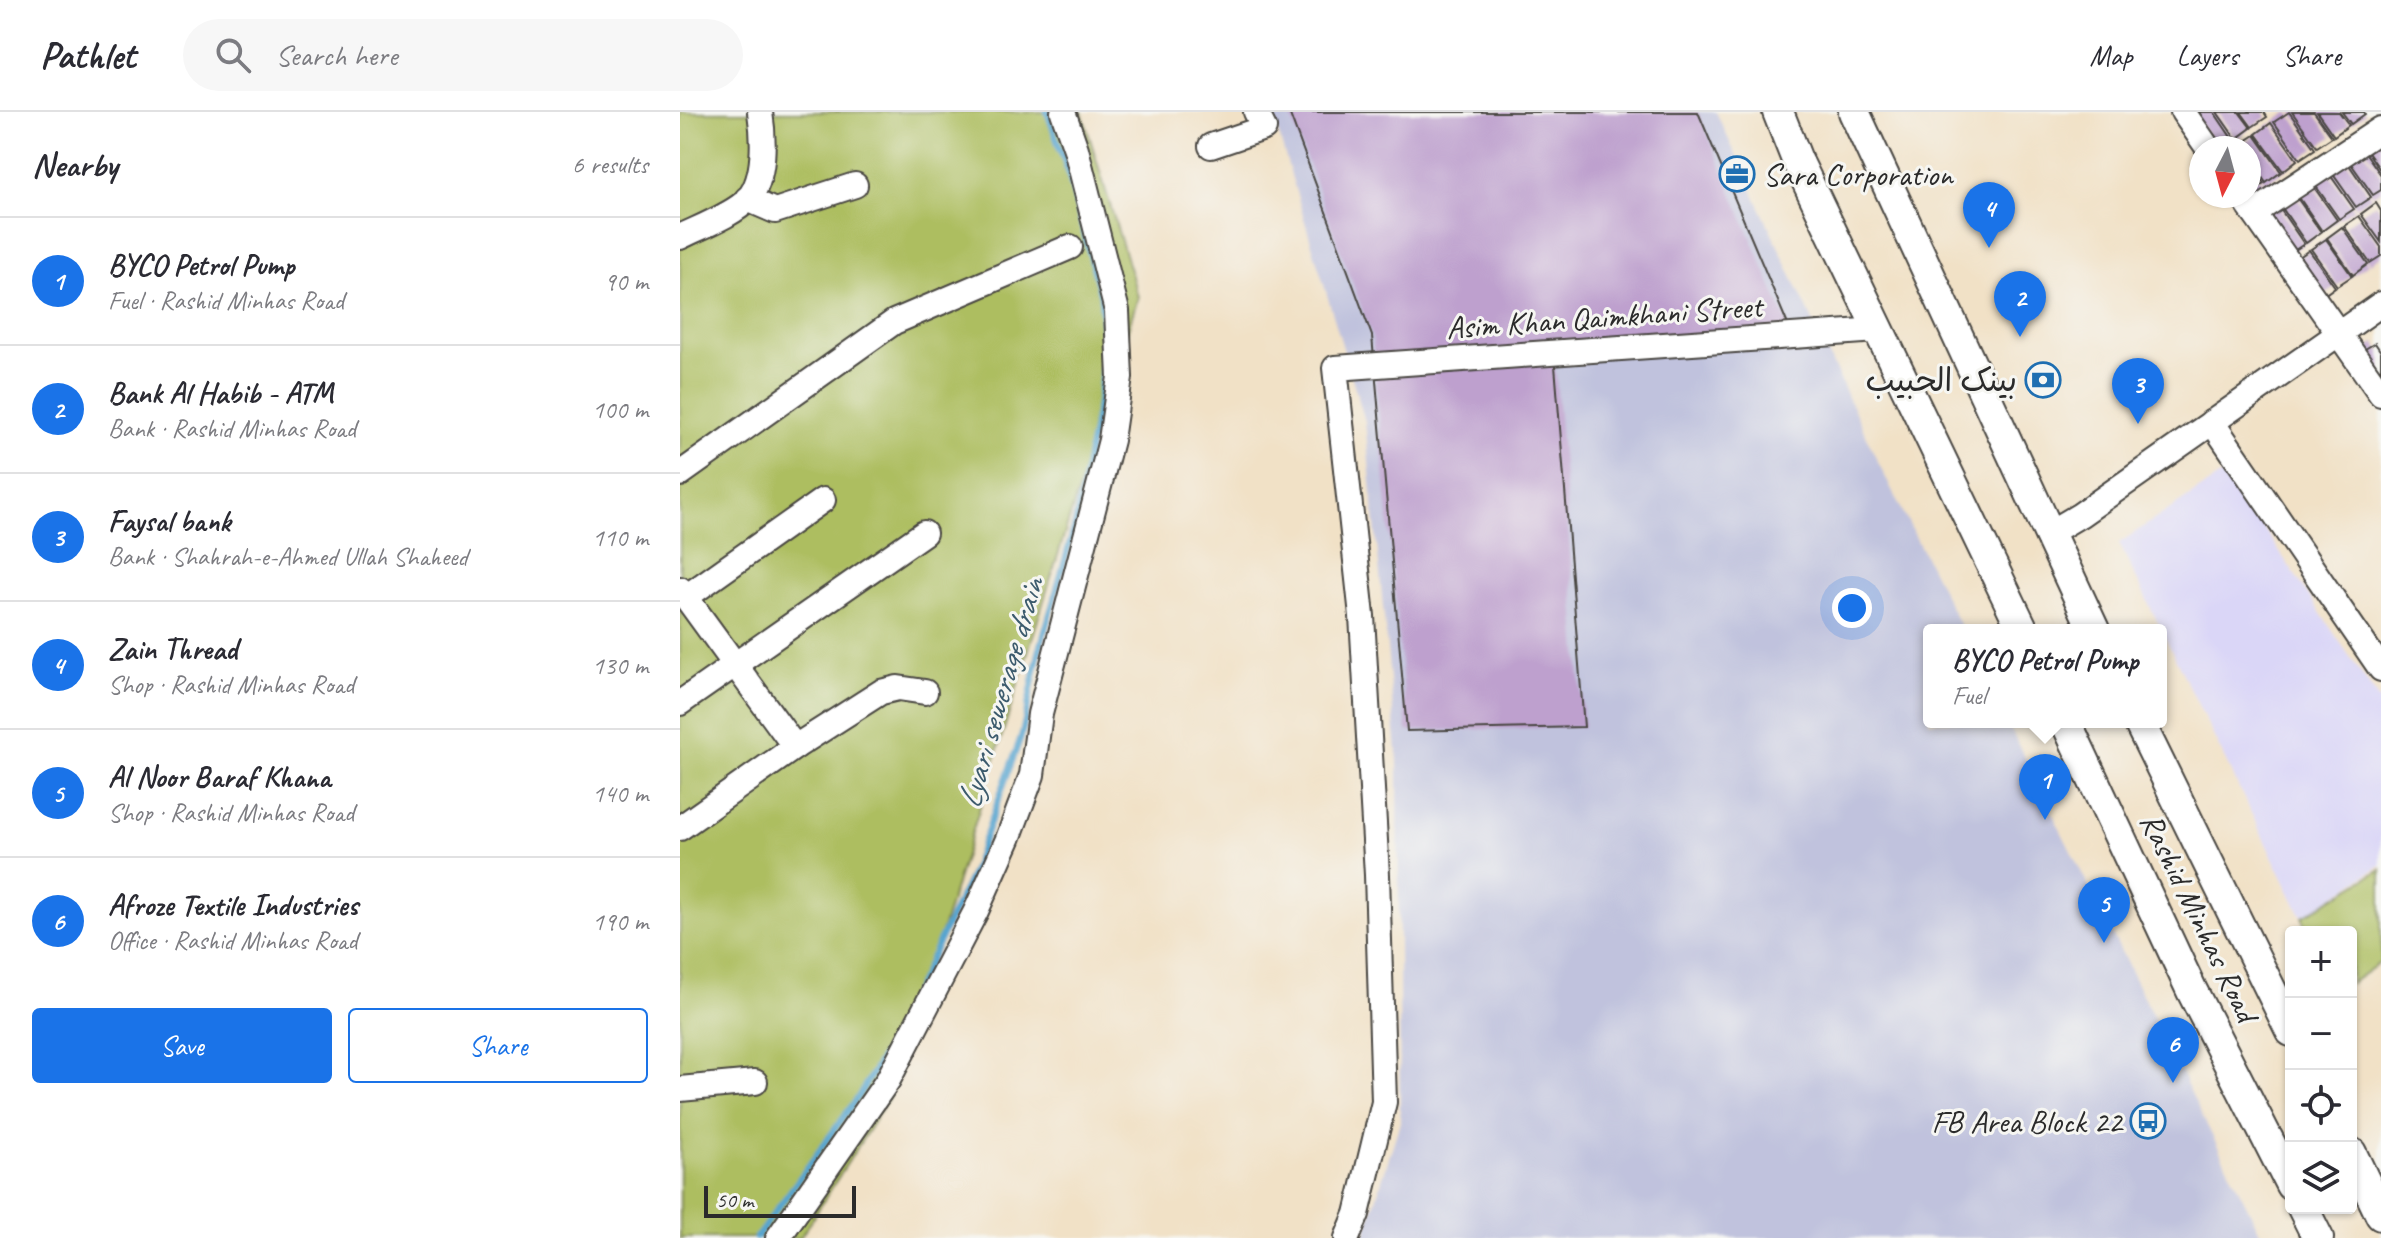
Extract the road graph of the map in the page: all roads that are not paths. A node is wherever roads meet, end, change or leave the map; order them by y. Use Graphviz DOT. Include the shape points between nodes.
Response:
graph roads {
  1 [pos="760,112"];
  2 [pos="1063,112"];
  3 [pos="1256,112"];
  4 [pos="1778,112"];
  5 [pos="1854,112"];
  6 [pos="2183,112"];
  7 [pos="2381,129"];
  8 [pos="2200,136"];
  9 [pos="1211,146"];
  10 [pos="855,185"];
  11 [pos="2261,197"];
  12 [pos="747,199"];
  13 [pos="2251,208"];
  14 [pos="680,237"];
  15 [pos="1070,247"];
  16 [pos="2381,304"];
  17 [pos="1878,330"];
  18 [pos="2339,334"];
  19 [pos="2381,394"];
  20 [pos="2212,422"];
  21 [pos="680,474"];
  22 [pos="823,500"];
  23 [pos="924,533"];
  24 [pos="2048,534"];
  25 [pos="683,593"];
  26 [pos="2020,624"];
  27 [pos="2091,624"];
  28 [pos="735,665"];
  29 [pos="2381,669"];
  30 [pos="925,692"];
  31 [pos="680,703"];
  32 [pos="2069,728"];
  33 [pos="2142,728"];
  34 [pos="795,747"];
  35 [pos="680,828"];
  36 [pos="2285,1019"];
  37 [pos="755,1082"];
  38 [pos="680,1089"];
  39 [pos="2357,1165"];
  40 [pos="2285,1173"];
  41 [pos="2306,1214"];
  42 [pos="2381,1215"];
  43 [pos="778,1238"];
  44 [pos="1347,1238"];
  45 [pos="2318,1238"];
  1 -- 12 [label="street" via="764,135 758,179"];
  2 -- 43 [label="street" via="1117,311 1120,377 1111,440 1040,714 1032,775 976,911 888,1080"];
  3 -- 9 [label="street" via="1264,128"];
  4 -- 17 [label="main road"];
  5 -- 24 [label="main road"];
  6 -- 8 [label="street"];
  7 -- 11 [label="street"];
  10 -- 12 [label="street" via="775,211"];
  12 -- 14 [label="street"];
  13 -- 18 [label="street"];
  15 -- 21 [label="street" via="894,322"];
  16 -- 18 [label="street"];
  17 -- 26 [label="main road"];
  17 -- 44 [label="street, Asim Khan Qaimkhani Street" via="1335,368 1362,616 1384,1102"];
  18 -- 19 [label="street"];
  18 -- 20 [label="street"];
  20 -- 24 [label="street"];
  20 -- 29 [label="street"];
  22 -- 25 [label="street"];
  23 -- 28 [label="street"];
  24 -- 27 [label="main road"];
  25 -- 28 [label="street"];
  28 -- 31 [label="street"];
  28 -- 34 [label="street"];
  30 -- 34 [label="street" via="881,692"];
  32 -- 40 [label="main road, Rashid Minhas Road" via="2192,991"];
  33 -- 36 [label="main road, Rashid Minhas Road"];
  34 -- 35 [label="street"];
  37 -- 38 [label="street"];
  39 -- 42 [label="main road"];
  41 -- 45 [label="main road"];
}
